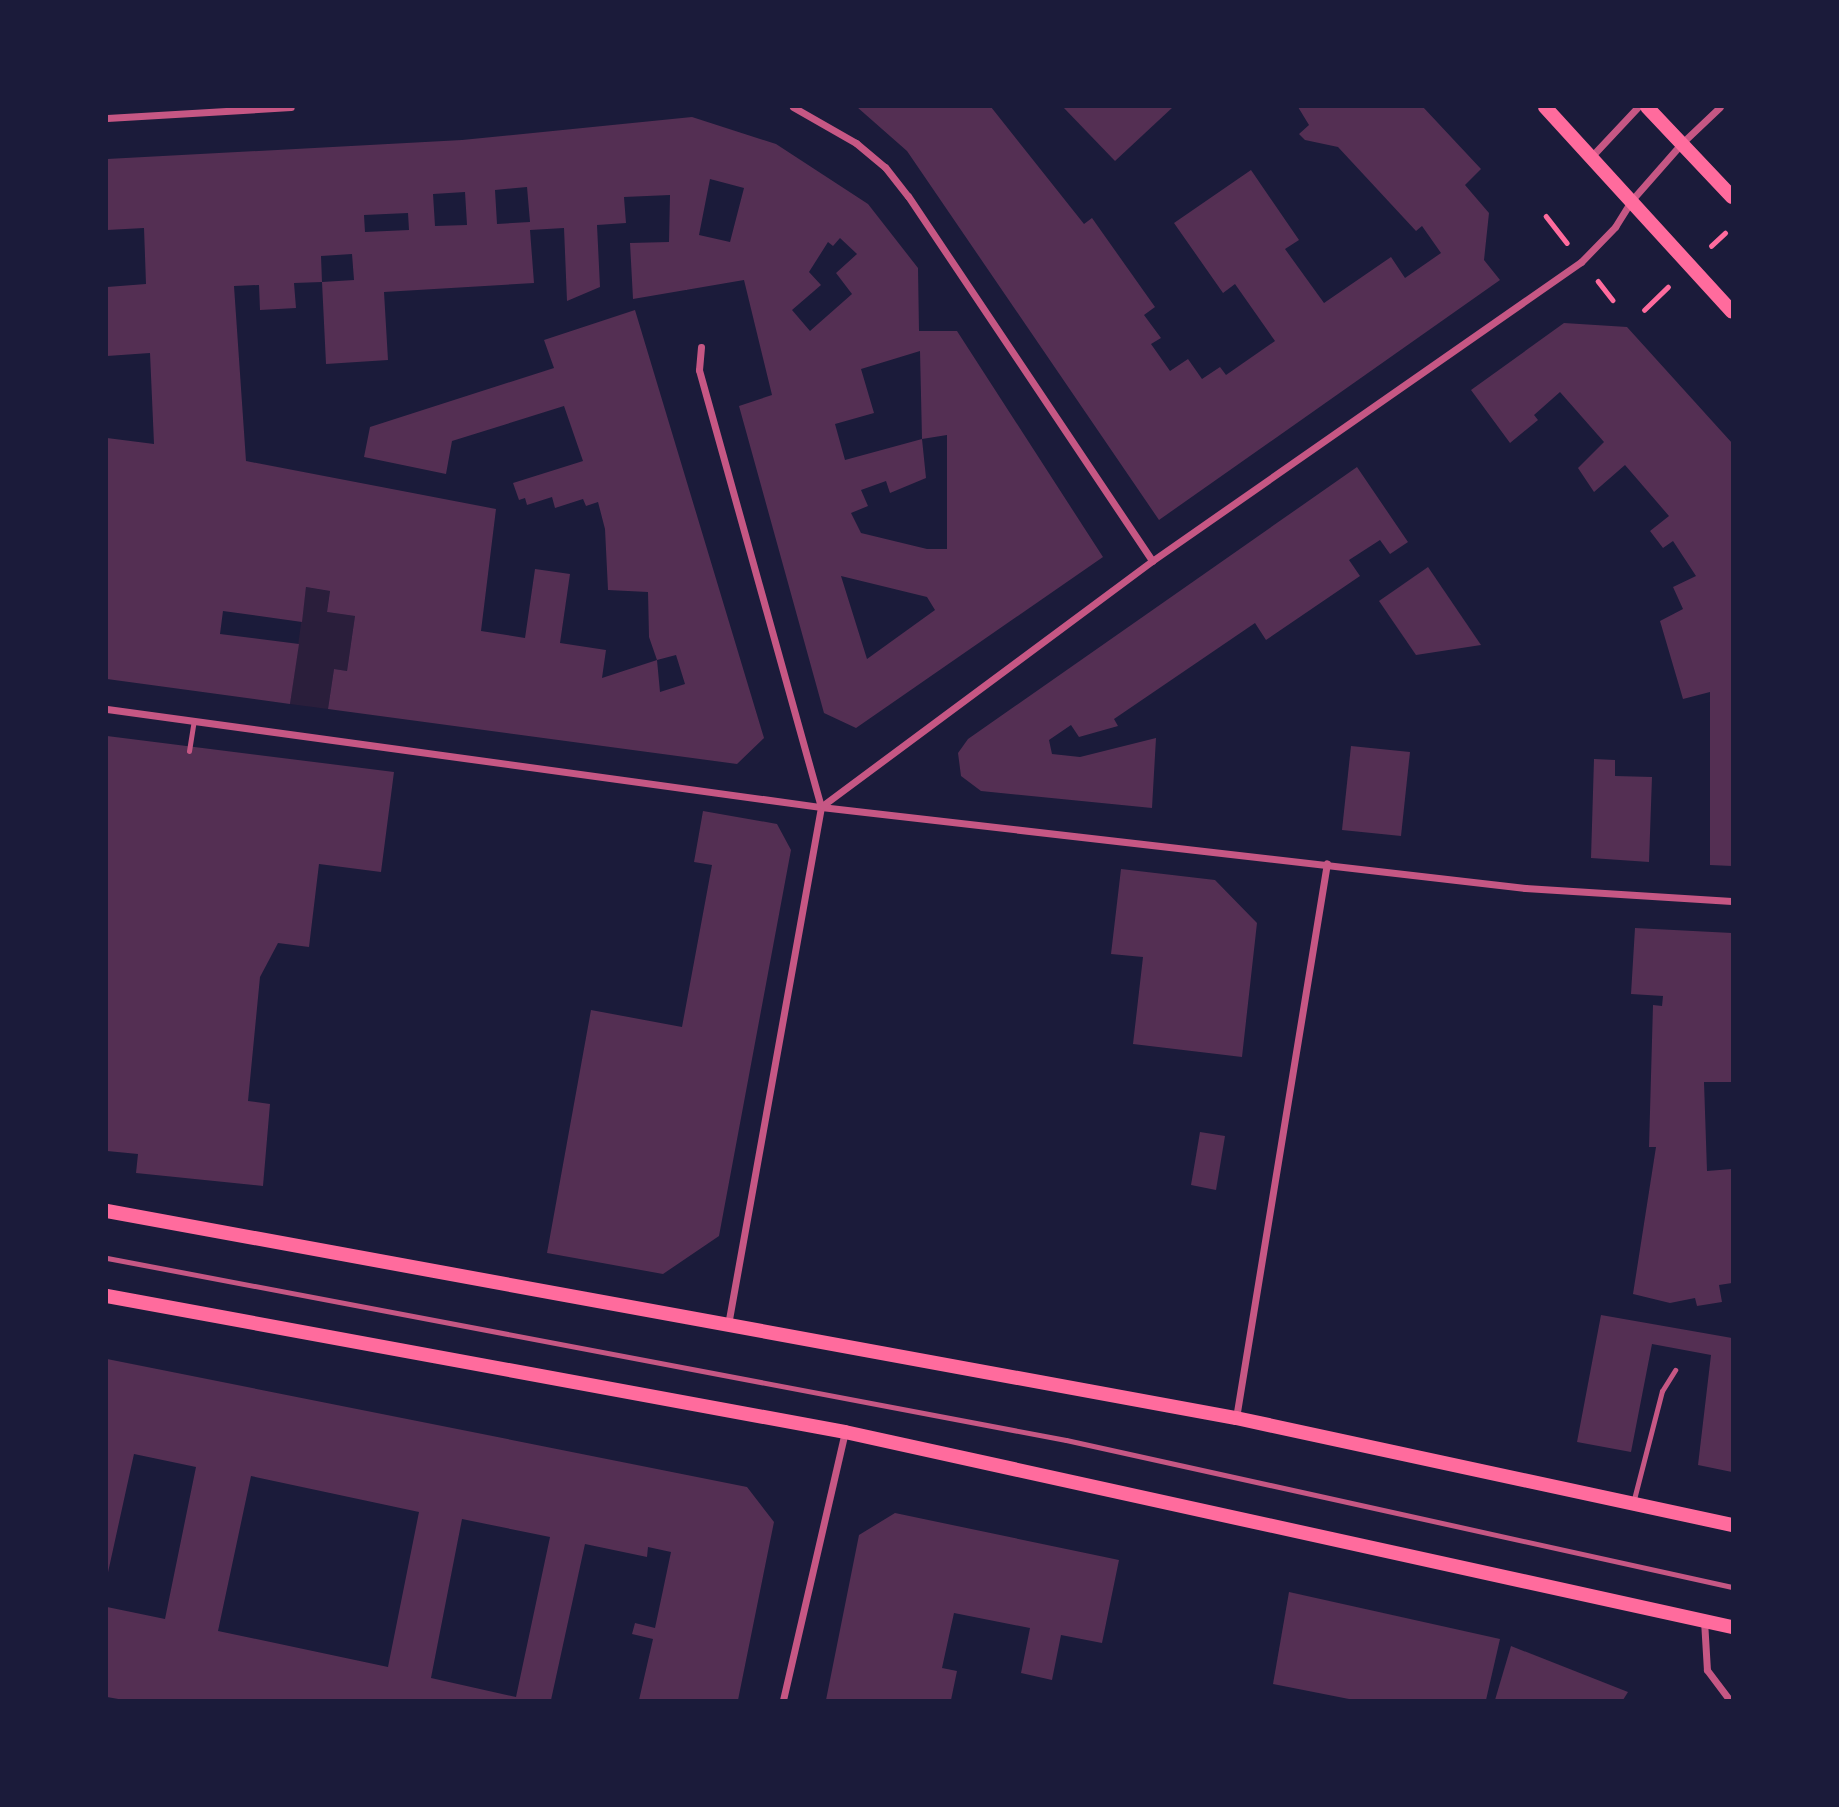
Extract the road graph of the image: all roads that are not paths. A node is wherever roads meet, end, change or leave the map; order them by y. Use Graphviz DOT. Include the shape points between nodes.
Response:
graph roads {
  1 [pos="291,107"];
  2 [pos="793,107"];
  3 [pos="1545,107"];
  4 [pos="1638,107"];
  5 [pos="1647,107"];
  6 [pos="1720,107"];
  7 [pos="107,118"];
  8 [pos="1682,143"];
  9 [pos="1591,157"];
  10 [pos="1732,197"];
  11 [pos="1631,201"];
  12 [pos="1732,312"];
  13 [pos="701,347"];
  14 [pos="1152,561"];
  15 [pos="107,709"];
  16 [pos="194,721"];
  17 [pos="189,751"];
  18 [pos="821,807"];
  19 [pos="1326,863"];
  20 [pos="1732,901"];
  21 [pos="107,1211"];
  22 [pos="107,1258"];
  23 [pos="107,1296"];
  24 [pos="727,1326"];
  25 [pos="1675,1370"];
  26 [pos="1236,1418"];
  27 [pos="845,1432"];
  28 [pos="1633,1504"];
  29 [pos="1732,1525"];
  30 [pos="1732,1587"];
  31 [pos="1704,1620"];
  32 [pos="1732,1627"];
  33 [pos="783,1700"];
  34 [pos="1730,1700"];
  1 -- 7 [label="street"];
  2 -- 14 [label="street" via="856,143 885,167 908,196"];
  3 -- 9 [label="main road"];
  4 -- 9 [label="street"];
  5 -- 8 [label="main road"];
  6 -- 8 [label="street"];
  8 -- 10 [label="main road"];
  8 -- 11 [label="street"];
  9 -- 11 [label="main road"];
  11 -- 12 [label="main road"];
  11 -- 14 [label="street" via="1615,228 1581,262"];
  13 -- 18 [label="street" via="699,370"];
  14 -- 18 [label="street"];
  15 -- 16 [label="street"];
  16 -- 17 [label="lane"];
  16 -- 18 [label="street"];
  18 -- 19 [label="street"];
  18 -- 24 [label="street"];
  19 -- 20 [label="street" via="1525,888"];
  19 -- 26 [label="street"];
  21 -- 24 [label="main road"];
  22 -- 30 [label="lane" via="1066,1440"];
  23 -- 27 [label="main road"];
  24 -- 26 [label="main road"];
  25 -- 28 [label="lane" via="1662,1391"];
  26 -- 28 [label="main road"];
  27 -- 31 [label="main road"];
  27 -- 33 [label="street"];
  28 -- 29 [label="main road"];
  31 -- 32 [label="main road"];
  31 -- 34 [label="street" via="1707,1670"];
}
